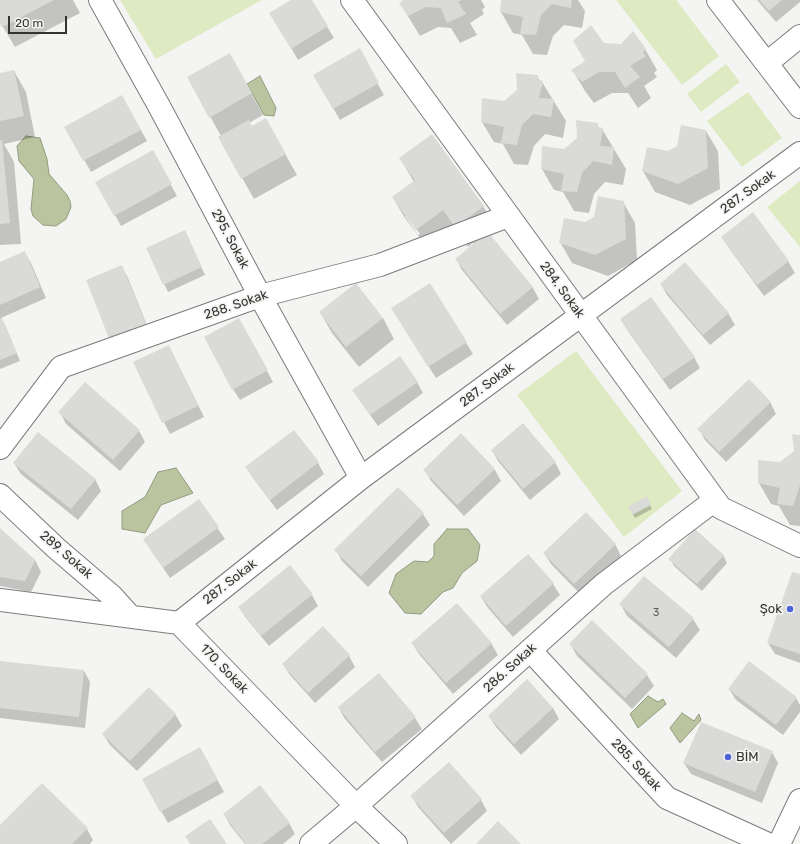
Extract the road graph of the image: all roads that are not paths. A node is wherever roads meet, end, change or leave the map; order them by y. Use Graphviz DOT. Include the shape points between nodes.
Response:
graph roads {
  1 [pos="100,0"];
  2 [pos="352,0"];
  3 [pos="718,0"];
  4 [pos="800,36"];
  5 [pos="767,63"];
  6 [pos="800,107"];
  7 [pos="800,153"];
  8 [pos="508,216"];
  9 [pos="260,296"];
  10 [pos="581,315"];
  11 [pos="0,448"];
  12 [pos="361,478"];
  13 [pos="0,494"];
  14 [pos="715,500"];
  15 [pos="800,546"];
  16 [pos="0,600"];
  17 [pos="130,616"];
  18 [pos="179,623"];
  19 [pos="530,650"];
  20 [pos="800,800"];
  21 [pos="356,806"];
  22 [pos="311,844"];
  23 [pos="396,844"];
  24 [pos="768,844"];
  25 [pos="779,844"];
  1 -- 9 [label="street, 295. Sokak" via="160,106"];
  2 -- 8 [label="street, 284. Sokak"];
  3 -- 5 [label="street"];
  4 -- 5 [label="street"];
  5 -- 6 [label="street"];
  7 -- 10 [label="street, 287. Sokak"];
  8 -- 9 [label="street, 288. Sokak" via="380,265"];
  8 -- 10 [label="street, 284. Sokak"];
  9 -- 11 [label="street, 288. Sokak" via="62,367"];
  9 -- 12 [label="street, 295. Sokak"];
  10 -- 12 [label="street, 287. Sokak"];
  10 -- 14 [label="street, 284. Sokak"];
  12 -- 18 [label="street, 287. Sokak"];
  13 -- 17 [label="street, 289. Sokak" via="56,548 112,596"];
  14 -- 15 [label="street, 284. Sokak" via="721,508"];
  14 -- 19 [label="street, 286. Sokak" via="604,584"];
  16 -- 17 [label="street"];
  17 -- 18 [label="street"];
  18 -- 21 [label="street, 170. Sokak"];
  19 -- 21 [label="street, 286. Sokak"];
  19 -- 24 [label="street, 285. Sokak" via="667,798"];
  20 -- 25 [label="street"];
  21 -- 22 [label="street, 286. Sokak"];
  21 -- 23 [label="street, 170. Sokak"];
}
